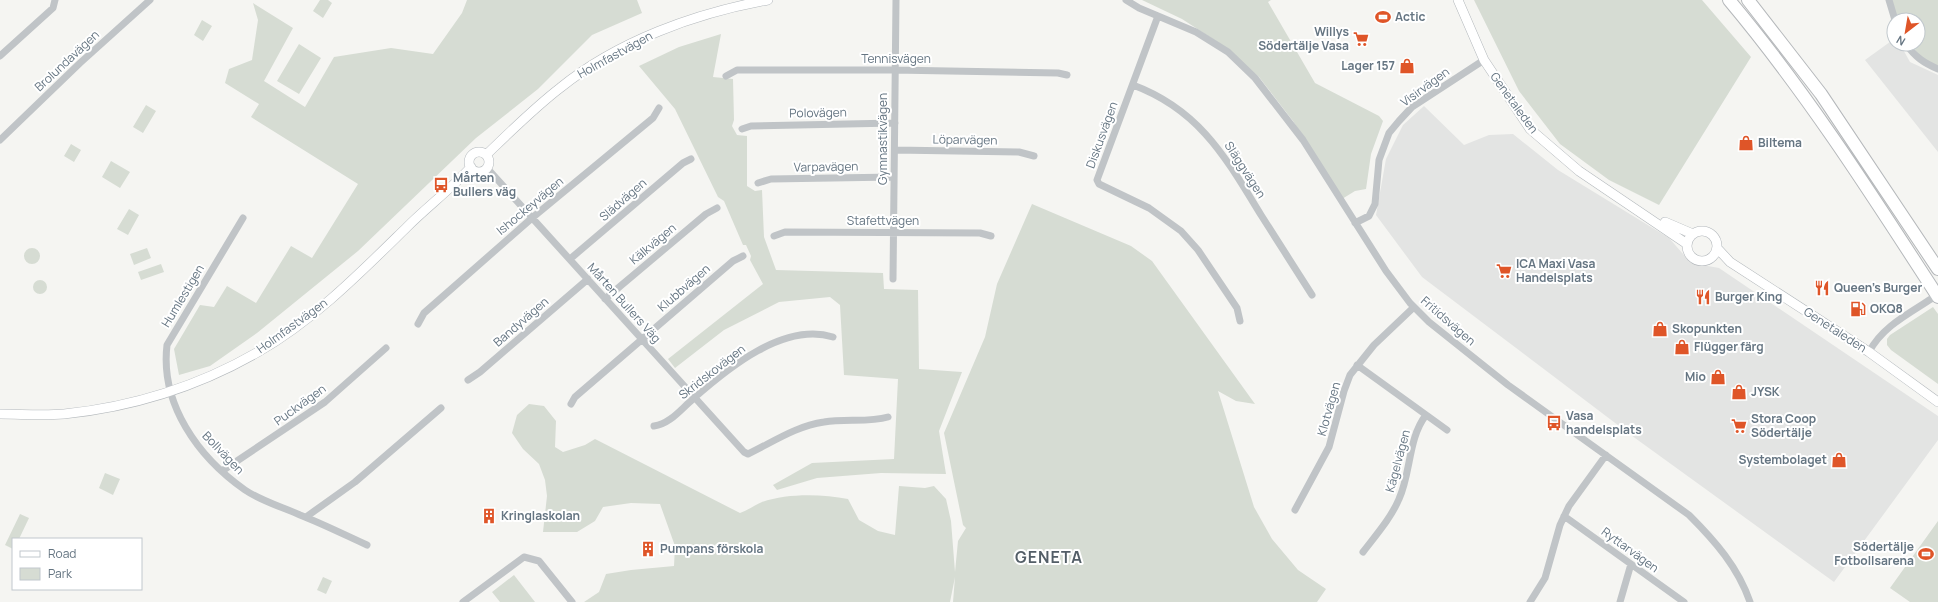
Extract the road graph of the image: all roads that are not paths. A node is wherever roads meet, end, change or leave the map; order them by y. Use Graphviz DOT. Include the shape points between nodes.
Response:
graph roads {
  1 [pos="55,0"];
  2 [pos="150,0"];
  3 [pos="768,0"];
  4 [pos="896,0"];
  5 [pos="1126,0"];
  6 [pos="1458,0"];
  7 [pos="1729,0"];
  8 [pos="1748,0"];
  9 [pos="1889,0"];
  10 [pos="1893,12"];
  11 [pos="1158,16"];
  12 [pos="1912,52"];
  13 [pos="0,56"];
  14 [pos="1484,60"];
  15 [pos="1938,69"];
  16 [pos="894,70"];
  17 [pos="1067,75"];
  18 [pos="726,76"];
  19 [pos="1133,85"];
  20 [pos="659,108"];
  21 [pos="895,123"];
  22 [pos="742,129"];
  23 [pos="0,140"];
  24 [pos="895,150"];
  25 [pos="486,155"];
  26 [pos="1034,156"];
  27 [pos="691,158"];
  28 [pos="471,168"];
  29 [pos="487,168"];
  30 [pos="894,177"];
  31 [pos="758,183"];
  32 [pos="717,208"];
  33 [pos="1639,210"];
  34 [pos="243,218"];
  35 [pos="532,218"];
  36 [pos="1355,223"];
  37 [pos="894,232"];
  38 [pos="1693,234"];
  39 [pos="774,236"];
  40 [pos="991,236"];
  41 [pos="1688,244"];
  42 [pos="1717,248"];
  43 [pos="743,256"];
  44 [pos="1711,258"];
  45 [pos="570,259"];
  46 [pos="1730,262"];
  47 [pos="1938,269"];
  48 [pos="588,279"];
  49 [pos="893,279"];
  50 [pos="1312,295"];
  51 [pos="1934,298"];
  52 [pos="605,299"];
  53 [pos="1414,307"];
  54 [pos="1240,321"];
  55 [pos="418,324"];
  56 [pos="833,337"];
  57 [pos="642,339"];
  58 [pos="386,348"];
  59 [pos="1869,352"];
  60 [pos="1357,365"];
  61 [pos="468,380"];
  62 [pos="170,392"];
  63 [pos="695,397"];
  64 [pos="1938,402"];
  65 [pos="571,404"];
  66 [pos="441,408"];
  67 [pos="0,414"];
  68 [pos="1426,415"];
  69 [pos="888,417"];
  70 [pos="654,426"];
  71 [pos="1447,430"];
  72 [pos="1606,455"];
  73 [pos="222,471"];
  74 [pos="1295,510"];
  75 [pos="1564,516"];
  76 [pos="306,518"];
  77 [pos="367,545"];
  78 [pos="1363,552"];
  79 [pos="1631,564"];
  80 [pos="463,602"];
  81 [pos="572,602"];
  82 [pos="1530,602"];
  83 [pos="1620,602"];
  84 [pos="1684,602"];
  85 [pos="1750,602"];
  1 -- 13 [label="street" via="53,8"];
  2 -- 23 [label="street, Brolundavägen"];
  3 -- 25 [label="street, Holmfastvägen" via="695,17 660,30 622,49 560,87"];
  4 -- 16 [label="street, Gymnastikvägen"];
  5 -- 11 [label="street, Fritidsvägen"];
  6 -- 14 [label="street, Genetaleden"];
  7 -- 51 [label="highway" via="1837,142"];
  8 -- 47 [label="highway" via="1821,94"];
  9 -- 10 [label="street"];
  11 -- 19 [label="street, Diskusvägen"];
  11 -- 36 [label="street, Fritidsvägen" via="1200,35 1228,52 1255,78 1303,140"];
  12 -- 15 [label="street"];
  14 -- 33 [label="street, Genetaleden" via="1530,129 1579,172"];
  14 -- 36 [label="street, Visirvägen" via="1412,107 1399,121 1390,133 1379,160 1375,204 1369,216"];
  16 -- 17 [label="street, Tennisvägen"];
  16 -- 18 [label="street, Tennisvägen" via="737,70"];
  16 -- 21 [label="street, Gymnastikvägen"];
  19 -- 50 [label="street, Släggvägen" via="1174,106 1210,138 1233,169"];
  19 -- 54 [label="street, Diskusvägen" via="1097,180 1099,184 1149,208 1181,231 1198,250 1237,308"];
  20 -- 35 [label="street, Ishockeyvägen" via="653,118"];
  21 -- 22 [label="street, Polovägen" via="751,126"];
  21 -- 24 [label="street, Gymnastikvägen"];
  24 -- 26 [label="street, Löparvägen" via="1019,152"];
  24 -- 30 [label="street, Gymnastikvägen"];
  25 -- 28 [label="street" via="479,152 473,155 469,161"];
  25 -- 29 [label="street" via="489,160"];
  27 -- 45 [label="street, Slädvägen"];
  28 -- 29 [label="street" via="478,172"];
  28 -- 62 [label="street, Holmfastvägen" via="362,272 297,326 259,352 224,370"];
  29 -- 35 [label="street, Mårten Bullers Väg"];
  30 -- 31 [label="street, Varpavägen" via="771,179"];
  30 -- 37 [label="street, Gymnastikvägen"];
  32 -- 52 [label="street, Kälkvägen" via="706,214"];
  33 -- 38 [label="street, Genetaleden"];
  33 -- 41 [label="street, Genetaleden"];
  34 -- 62 [label="street, Humlestigen" via="167,345 165,359"];
  35 -- 45 [label="street, Mårten Bullers Väg"];
  35 -- 55 [label="street, Ishockeyvägen" via="424,313"];
  36 -- 53 [label="street, Fritidsvägen" via="1386,271"];
  37 -- 39 [label="street, Stafettvägen" via="785,232"];
  37 -- 40 [label="street, Stafettvägen" via="980,233"];
  37 -- 49 [label="street, Gymnastikvägen"];
  38 -- 41 [label="street"];
  38 -- 42 [label="street, Genetaleden" via="1701,231 1710,233 1716,240"];
  41 -- 44 [label="street, Genetaleden" via="1689,253 1694,259 1703,261"];
  42 -- 44 [label="street"];
  42 -- 46 [label="street, Genetaleden"];
  43 -- 57 [label="street, Klubbvägen" via="733,261"];
  44 -- 46 [label="street, Genetaleden"];
  45 -- 48 [label="street, Mårten Bullers Väg"];
  46 -- 59 [label="street, Genetaleden"];
  48 -- 52 [label="street, Mårten Bullers Väg"];
  48 -- 61 [label="street, Bandyvägen"];
  51 -- 59 [label="street" via="1888,327 1875,340"];
  52 -- 57 [label="street, Mårten Bullers Väg"];
  53 -- 60 [label="street, Klotvägen"];
  53 -- 72 [label="street, Fritidsvägen" via="1508,385"];
  56 -- 63 [label="street, Skridskovägen" via="820,333 782,340 754,353"];
  57 -- 63 [label="street, Mårten Bullers Väg"];
  57 -- 65 [label="street, Klubbvägen" via="575,397"];
  58 -- 73 [label="street, Puckvägen" via="325,402"];
  59 -- 64 [label="street, Genetaleden"];
  60 -- 68 [label="street"];
  60 -- 74 [label="street, Klotvägen" via="1344,391 1329,447"];
  62 -- 67 [label="street, Holmfastvägen" via="138,401 63,414"];
  62 -- 73 [label="street, Bollvägen" via="185,428"];
  63 -- 69 [label="street, Mårten Bullers Väg" via="748,454 800,428 823,422 879,420"];
  63 -- 70 [label="street, Skridskovägen" via="664,425"];
  66 -- 76 [label="street" via="355,482"];
  68 -- 71 [label="street"];
  68 -- 78 [label="street, Kägelvägen" via="1416,433 1399,499"];
  72 -- 75 [label="street"];
  72 -- 85 [label="street, Fritidsvägen" via="1689,515 1715,540 1736,571"];
  73 -- 76 [label="street, Bollvägen" via="246,490"];
  75 -- 79 [label="street, Ryttarvägen"];
  75 -- 82 [label="street" via="1545,578"];
  76 -- 77 [label="street, Bollvägen"];
  79 -- 83 [label="street"];
  79 -- 84 [label="street, Ryttarvägen"];
  80 -- 81 [label="street" via="524,557 539,561"];
}
